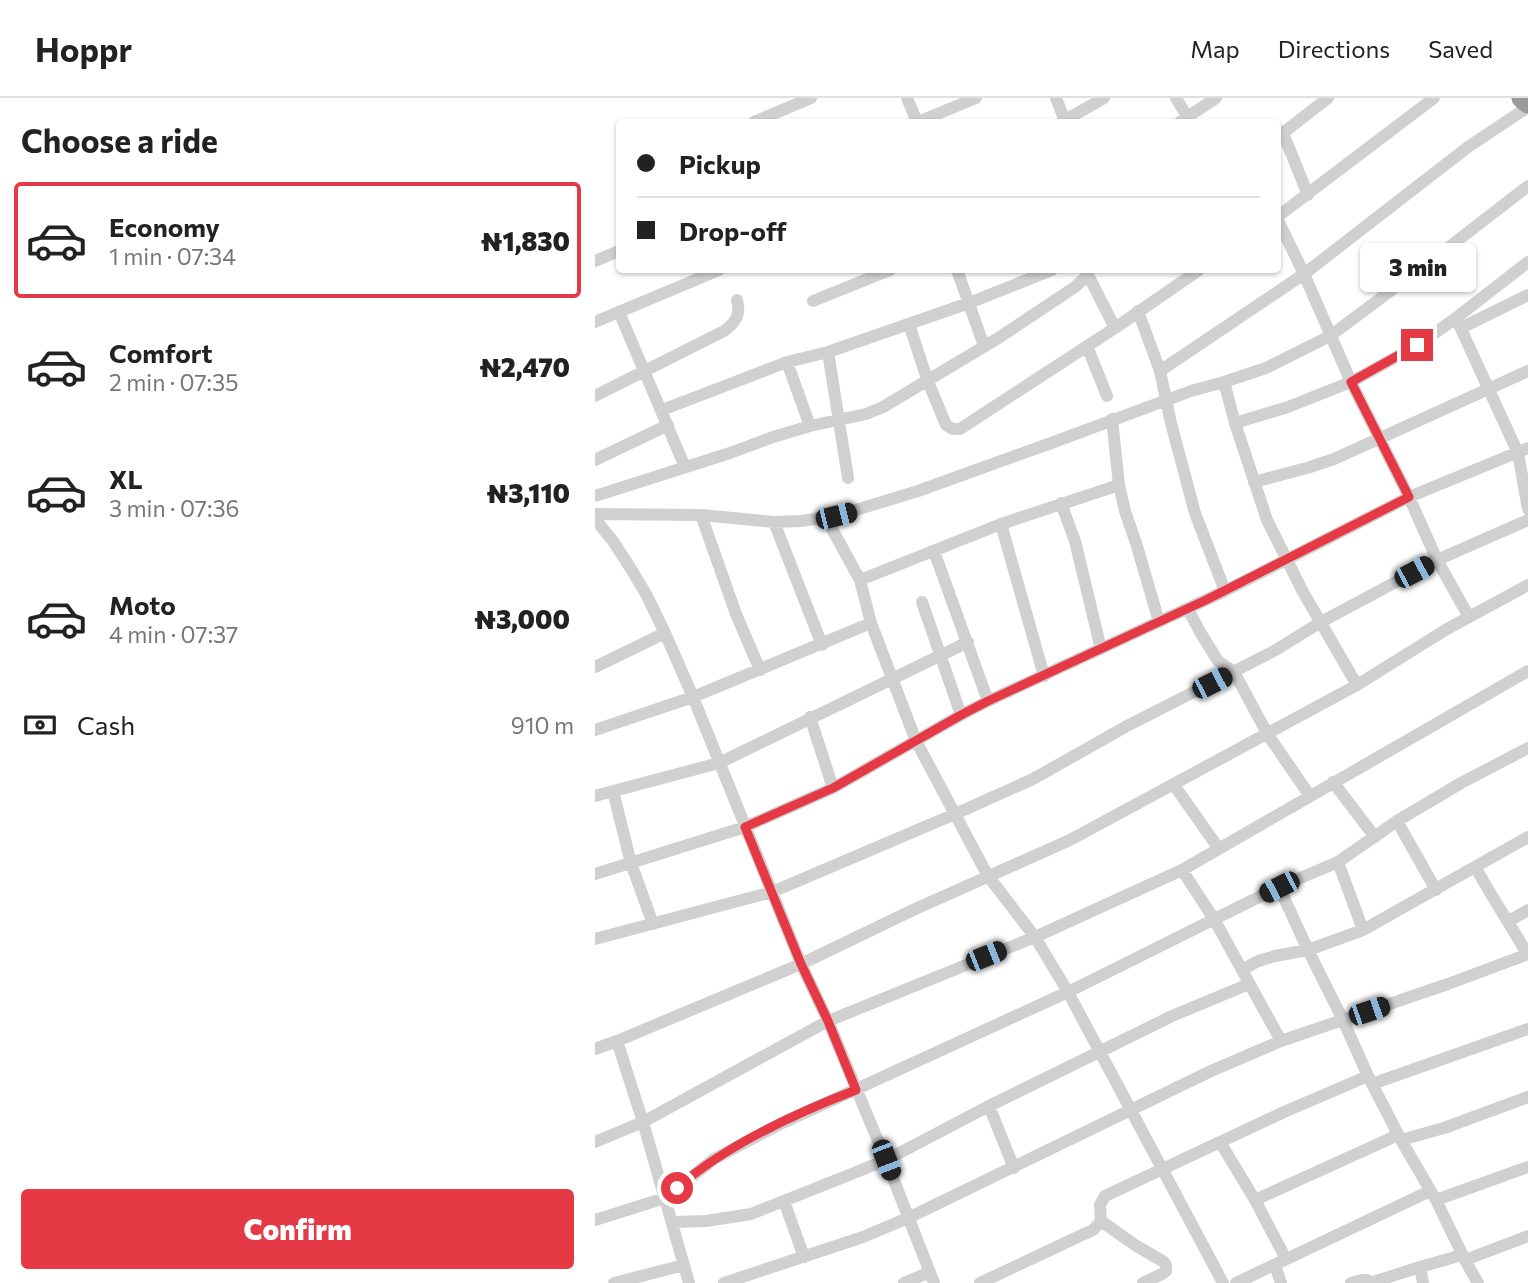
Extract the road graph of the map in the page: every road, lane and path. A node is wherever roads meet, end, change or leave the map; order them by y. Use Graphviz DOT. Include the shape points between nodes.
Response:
graph roads {
  1 [pos="811,98"];
  2 [pos="907,98"];
  3 [pos="976,98"];
  4 [pos="1056,98"];
  5 [pos="1104,98"];
  6 [pos="1176,98"];
  7 [pos="1216,98"];
  8 [pos="1328,98"];
  9 [pos="1434,98"];
  10 [pos="1522,98"];
  11 [pos="1528,105"];
  12 [pos="761,119"];
  13 [pos="916,119"];
  14 [pos="924,119"];
  15 [pos="1063,119"];
  16 [pos="1069,119"];
  17 [pos="1184,119"];
  18 [pos="1185,119"];
  19 [pos="1281,134"];
  20 [pos="1281,137"];
  21 [pos="1528,186"];
  22 [pos="1308,195"];
  23 [pos="1281,212"];
  24 [pos="1281,218"];
  25 [pos="616,252"];
  26 [pos="595,261"];
  27 [pos="1528,262"];
  28 [pos="712,273"];
  29 [pos="883,273"];
  30 [pos="958,273"];
  31 [pos="1044,273"];
  32 [pos="1086,273"];
  33 [pos="1088,273"];
  34 [pos="1195,273"];
  35 [pos="1304,274"];
  36 [pos="1528,295"];
  37 [pos="737,300"];
  38 [pos="813,301"];
  39 [pos="969,303"];
  40 [pos="1138,311"];
  41 [pos="619,312"];
  42 [pos="595,322"];
  43 [pos="1459,323"];
  44 [pos="909,324"];
  45 [pos="1115,328"];
  46 [pos="1330,336"];
  47 [pos="984,346"];
  48 [pos="1087,346"];
  49 [pos="828,352"];
  50 [pos="787,362"];
  51 [pos="1160,370"];
  52 [pos="1528,371"];
  53 [pos="644,372"];
  54 [pos="927,379"];
  55 [pos="1224,382"];
  56 [pos="1351,382"];
  57 [pos="1489,388"];
  58 [pos="595,396"];
  59 [pos="1107,396"];
  60 [pos="1166,400"];
  61 [pos="662,410"];
  62 [pos="839,419"];
  63 [pos="1112,419"];
  64 [pos="1235,422"];
  65 [pos="669,425"];
  66 [pos="810,426"];
  67 [pos="1378,438"];
  68 [pos="1523,451"];
  69 [pos="595,460"];
  70 [pos="685,467"];
  71 [pos="848,478"];
  72 [pos="1254,482"];
  73 [pos="1119,485"];
  74 [pos="595,496"];
  75 [pos="1409,497"];
  76 [pos="1061,503"];
  77 [pos="1528,509"];
  78 [pos="701,515"];
  79 [pos="595,517"];
  80 [pos="826,518"];
  81 [pos="1528,520"];
  82 [pos="774,522"];
  83 [pos="1001,524"];
  84 [pos="934,551"];
  85 [pos="1437,559"];
  86 [pos="1287,560"];
  87 [pos="860,580"];
  88 [pos="1528,585"];
  89 [pos="1225,591"];
  90 [pos="922,601"];
  91 [pos="1188,609"];
  92 [pos="1469,617"];
  93 [pos="1159,622"];
  94 [pos="1321,622"];
  95 [pos="871,623"];
  96 [pos="665,633"];
  97 [pos="968,642"];
  98 [pos="822,645"];
  99 [pos="1101,649"];
  100 [pos="595,652"];
  101 [pos="940,654"];
  102 [pos="599,665"];
  103 [pos="760,670"];
  104 [pos="1528,671"];
  105 [pos="1234,672"];
  106 [pos="1044,676"];
  107 [pos="893,679"];
  108 [pos="1357,685"];
  109 [pos="693,697"];
  110 [pos="988,701"];
  111 [pos="961,715"];
  112 [pos="810,718"];
  113 [pos="595,730"];
  114 [pos="1268,735"];
  115 [pos="916,741"];
  116 [pos="1528,748"];
  117 [pos="719,763"];
  118 [pos="1333,782"];
  119 [pos="1174,785"];
  120 [pos="833,788"];
  121 [pos="613,791"];
  122 [pos="595,796"];
  123 [pos="1310,796"];
  124 [pos="955,814"];
  125 [pos="1397,821"];
  126 [pos="745,827"];
  127 [pos="1528,837"];
  128 [pos="1374,838"];
  129 [pos="1219,849"];
  130 [pos="1338,862"];
  131 [pos="631,863"];
  132 [pos="1476,868"];
  133 [pos="1182,870"];
  134 [pos="595,874"];
  135 [pos="988,876"];
  136 [pos="1279,887"];
  137 [pos="1436,890"];
  138 [pos="772,892"];
  139 [pos="1528,910"];
  140 [pos="1214,919"];
  141 [pos="1509,921"];
  142 [pos="653,924"];
  143 [pos="1363,930"];
  144 [pos="1035,937"];
  145 [pos="595,939"];
  146 [pos="1308,950"];
  147 [pos="1528,954"];
  148 [pos="801,964"];
  149 [pos="1242,970"];
  150 [pos="1249,984"];
  151 [pos="1068,992"];
  152 [pos="1343,1020"];
  153 [pos="828,1021"];
  154 [pos="1528,1029"];
  155 [pos="617,1041"];
  156 [pos="1281,1041"];
  157 [pos="595,1049"];
  158 [pos="1100,1052"];
  159 [pos="1370,1080"];
  160 [pos="856,1090"];
  161 [pos="1528,1097"];
  162 [pos="989,1106"];
  163 [pos="1132,1111"];
  164 [pos="643,1122"];
  165 [pos="1400,1137"];
  166 [pos="595,1142"];
  167 [pos="1220,1142"];
  168 [pos="886,1160"];
  169 [pos="1528,1167"];
  170 [pos="1014,1168"];
  171 [pos="1162,1170"];
  172 [pos="1433,1196"];
  173 [pos="665,1198"];
  174 [pos="1255,1200"];
  175 [pos="784,1201"];
  176 [pos="908,1218"];
  177 [pos="595,1220"];
  178 [pos="1101,1221"];
  179 [pos="672,1222"];
  180 [pos="1528,1236"];
  181 [pos="804,1257"];
  182 [pos="1463,1258"];
  183 [pos="1280,1262"];
  184 [pos="684,1265"];
  185 [pos="1420,1267"];
  186 [pos="932,1278"];
  187 [pos="614,1283"];
  188 [pos="689,1283"];
  189 [pos="724,1283"];
  190 [pos="904,1283"];
  191 [pos="979,1283"];
  192 [pos="1143,1283"];
  193 [pos="1223,1283"];
  194 [pos="1236,1283"];
  195 [pos="1281,1283"];
  196 [pos="1351,1283"];
  197 [pos="1423,1283"];
  198 [pos="1478,1283"];
  1 -- 12 [label="street"];
  2 -- 13 [label="street"];
  3 -- 14 [label="street"];
  4 -- 15 [label="street"];
  5 -- 16 [label="street"];
  6 -- 17 [label="street"];
  7 -- 18 [label="street"];
  8 -- 19 [label="street"];
  9 -- 22 [label="street"];
  10 -- 11 [label="highway"];
  11 -- 35 [label="street"];
  20 -- 22 [label="street"];
  21 -- 46 [label="street"];
  22 -- 23 [label="street"];
  24 -- 35 [label="street"];
  25 -- 26 [label="street"];
  27 -- 43 [label="street"];
  28 -- 41 [label="street"];
  29 -- 38 [label="street"];
  30 -- 39 [label="street"];
  31 -- 39 [label="street"];
  32 -- 47 [label="street" via="1076,287"];
  33 -- 45 [label="street"];
  34 -- 40 [label="street"];
  35 -- 46 [label="street"];
  35 -- 51 [label="street"];
  36 -- 43 [label="street"];
  37 -- 53 [label="street" via="739,315 725,331"];
  39 -- 44 [label="street"];
  39 -- 47 [label="street"];
  40 -- 45 [label="street"];
  40 -- 51 [label="street"];
  41 -- 42 [label="street"];
  41 -- 53 [label="street"];
  43 -- 56 [label="street"];
  43 -- 57 [label="street"];
  44 -- 49 [label="street"];
  44 -- 54 [label="street"];
  45 -- 48 [label="street"];
  46 -- 55 [label="street" via="1266,368"];
  46 -- 56 [label="street"];
  47 -- 54 [label="street"];
  48 -- 54 [label="street" via="960,429 946,425"];
  48 -- 59 [label="street"];
  49 -- 50 [label="street"];
  49 -- 62 [label="street"];
  50 -- 61 [label="street"];
  50 -- 66 [label="street"];
  51 -- 60 [label="street"];
  52 -- 57 [label="street"];
  53 -- 58 [label="street"];
  53 -- 61 [label="street"];
  54 -- 62 [label="street" via="883,407"];
  55 -- 60 [label="street"];
  55 -- 64 [label="street"];
  56 -- 64 [label="street"];
  56 -- 67 [label="street"];
  57 -- 67 [label="street"];
  57 -- 68 [label="street"];
  60 -- 63 [label="street"];
  60 -- 89 [label="street" via="1195,513"];
  61 -- 65 [label="street"];
  62 -- 66 [label="street"];
  62 -- 71 [label="street"];
  63 -- 73 [label="street"];
  63 -- 80 [label="street" via="918,491"];
  64 -- 72 [label="street"];
  65 -- 69 [label="street"];
  65 -- 70 [label="street"];
  66 -- 70 [label="street"];
  67 -- 72 [label="street" via="1334,459"];
  67 -- 75 [label="street"];
  68 -- 75 [label="street"];
  68 -- 77 [label="street"];
  70 -- 74 [label="street"];
  72 -- 86 [label="street"];
  73 -- 76 [label="street"];
  73 -- 93 [label="street"];
  75 -- 85 [label="street"];
  75 -- 86 [label="street"];
  76 -- 83 [label="street"];
  76 -- 99 [label="street"];
  78 -- 79 [label="street"];
  78 -- 82 [label="street"];
  78 -- 103 [label="street"];
  79 -- 96 [label="street" via="631,569"];
  80 -- 82 [label="street"];
  80 -- 87 [label="street"];
  81 -- 85 [label="street"];
  82 -- 98 [label="street"];
  83 -- 84 [label="street"];
  83 -- 106 [label="street"];
  84 -- 87 [label="street"];
  84 -- 97 [label="street"];
  85 -- 92 [label="street"];
  85 -- 94 [label="street"];
  86 -- 89 [label="street"];
  86 -- 94 [label="street"];
  87 -- 95 [label="street"];
  88 -- 92 [label="street"];
  89 -- 91 [label="street"];
  90 -- 101 [label="street"];
  91 -- 93 [label="street"];
  91 -- 105 [label="street" via="1218,661"];
  92 -- 108 [label="street"];
  93 -- 99 [label="street"];
  94 -- 105 [label="street"];
  94 -- 108 [label="street"];
  95 -- 98 [label="street"];
  95 -- 107 [label="street"];
  96 -- 102 [label="street"];
  96 -- 109 [label="street"];
  97 -- 101 [label="street"];
  97 -- 110 [label="street"];
  98 -- 103 [label="street"];
  99 -- 106 [label="street"];
  100 -- 102 [label="street"];
  101 -- 107 [label="street"];
  101 -- 111 [label="street"];
  103 -- 109 [label="street"];
  104 -- 118 [label="street"];
  105 -- 114 [label="street"];
  105 -- 124 [label="street" via="1033,779"];
  106 -- 110 [label="street"];
  107 -- 112 [label="street"];
  107 -- 115 [label="street"];
  108 -- 114 [label="street"];
  109 -- 113 [label="street"];
  109 -- 117 [label="street"];
  110 -- 111 [label="street"];
  111 -- 115 [label="street"];
  112 -- 117 [label="street"];
  112 -- 120 [label="street"];
  114 -- 119 [label="street"];
  114 -- 123 [label="street"];
  115 -- 120 [label="street"];
  115 -- 124 [label="street"];
  116 -- 125 [label="street"];
  117 -- 121 [label="street"];
  117 -- 126 [label="street"];
  118 -- 123 [label="street"];
  118 -- 128 [label="street"];
  119 -- 129 [label="street"];
  119 -- 135 [label="street" via="1070,840"];
  120 -- 126 [label="street"];
  121 -- 122 [label="street"];
  121 -- 131 [label="street"];
  123 -- 129 [label="street"];
  124 -- 135 [label="street"];
  124 -- 138 [label="street"];
  125 -- 128 [label="street"];
  125 -- 137 [label="street"];
  126 -- 131 [label="street"];
  126 -- 138 [label="street"];
  127 -- 132 [label="street"];
  128 -- 130 [label="street"];
  129 -- 133 [label="street"];
  130 -- 136 [label="street"];
  130 -- 143 [label="street"];
  131 -- 134 [label="street"];
  131 -- 142 [label="street"];
  132 -- 137 [label="street"];
  132 -- 141 [label="street"];
  133 -- 140 [label="street"];
  133 -- 144 [label="street"];
  135 -- 144 [label="street"];
  135 -- 148 [label="street"];
  136 -- 140 [label="street"];
  136 -- 146 [label="street"];
  137 -- 143 [label="street"];
  138 -- 142 [label="street"];
  138 -- 148 [label="street"];
  139 -- 141 [label="street"];
  140 -- 149 [label="street"];
  140 -- 151 [label="street"];
  141 -- 147 [label="street"];
  142 -- 145 [label="street"];
  143 -- 146 [label="street"];
  144 -- 151 [label="street"];
  144 -- 153 [label="street"];
  146 -- 149 [label="street" via="1258,961"];
  146 -- 152 [label="street"];
  147 -- 152 [label="street"];
  148 -- 153 [label="street"];
  148 -- 155 [label="street"];
  149 -- 150 [label="street"];
  150 -- 156 [label="street"];
  150 -- 158 [label="street"];
  151 -- 158 [label="street"];
  151 -- 160 [label="street"];
  152 -- 156 [label="street"];
  152 -- 159 [label="street"];
  153 -- 160 [label="street"];
  153 -- 164 [label="street"];
  154 -- 159 [label="street"];
  155 -- 157 [label="street"];
  155 -- 164 [label="street"];
  156 -- 163 [label="street"];
  158 -- 162 [label="street"];
  158 -- 163 [label="street"];
  159 -- 165 [label="street"];
  159 -- 167 [label="street"];
  160 -- 168 [label="street"];
  160 -- 173 [label="street" via="724,1153"];
  161 -- 165 [label="street" via="1444,1128"];
  162 -- 168 [label="street"];
  162 -- 170 [label="street"];
  163 -- 170 [label="street"];
  163 -- 171 [label="street"];
  164 -- 166 [label="street"];
  164 -- 173 [label="street"];
  165 -- 172 [label="street"];
  165 -- 174 [label="street"];
  167 -- 171 [label="street"];
  167 -- 174 [label="street"];
  168 -- 175 [label="street"];
  168 -- 176 [label="street"];
  169 -- 172 [label="street"];
  170 -- 176 [label="street"];
  171 -- 178 [label="street" via="1105,1196 1100,1205"];
  171 -- 193 [label="street"];
  172 -- 182 [label="street"];
  172 -- 183 [label="street"];
  173 -- 177 [label="street"];
  173 -- 179 [label="street"];
  174 -- 183 [label="street"];
  175 -- 179 [label="street" via="751,1214"];
  175 -- 181 [label="street"];
  176 -- 181 [label="street"];
  176 -- 186 [label="street"];
  178 -- 191 [label="street" via="1093,1230"];
  178 -- 192 [label="street" via="1164,1262 1166,1271"];
  179 -- 184 [label="street"];
  180 -- 182 [label="street"];
  181 -- 189 [label="street"];
  182 -- 185 [label="street"];
  182 -- 198 [label="street"];
  183 -- 194 [label="street"];
  183 -- 195 [label="street"];
  184 -- 187 [label="street"];
  184 -- 188 [label="street"];
  185 -- 196 [label="street" via="1370,1283"];
  185 -- 197 [label="street"];
  186 -- 190 [label="street"];
}
